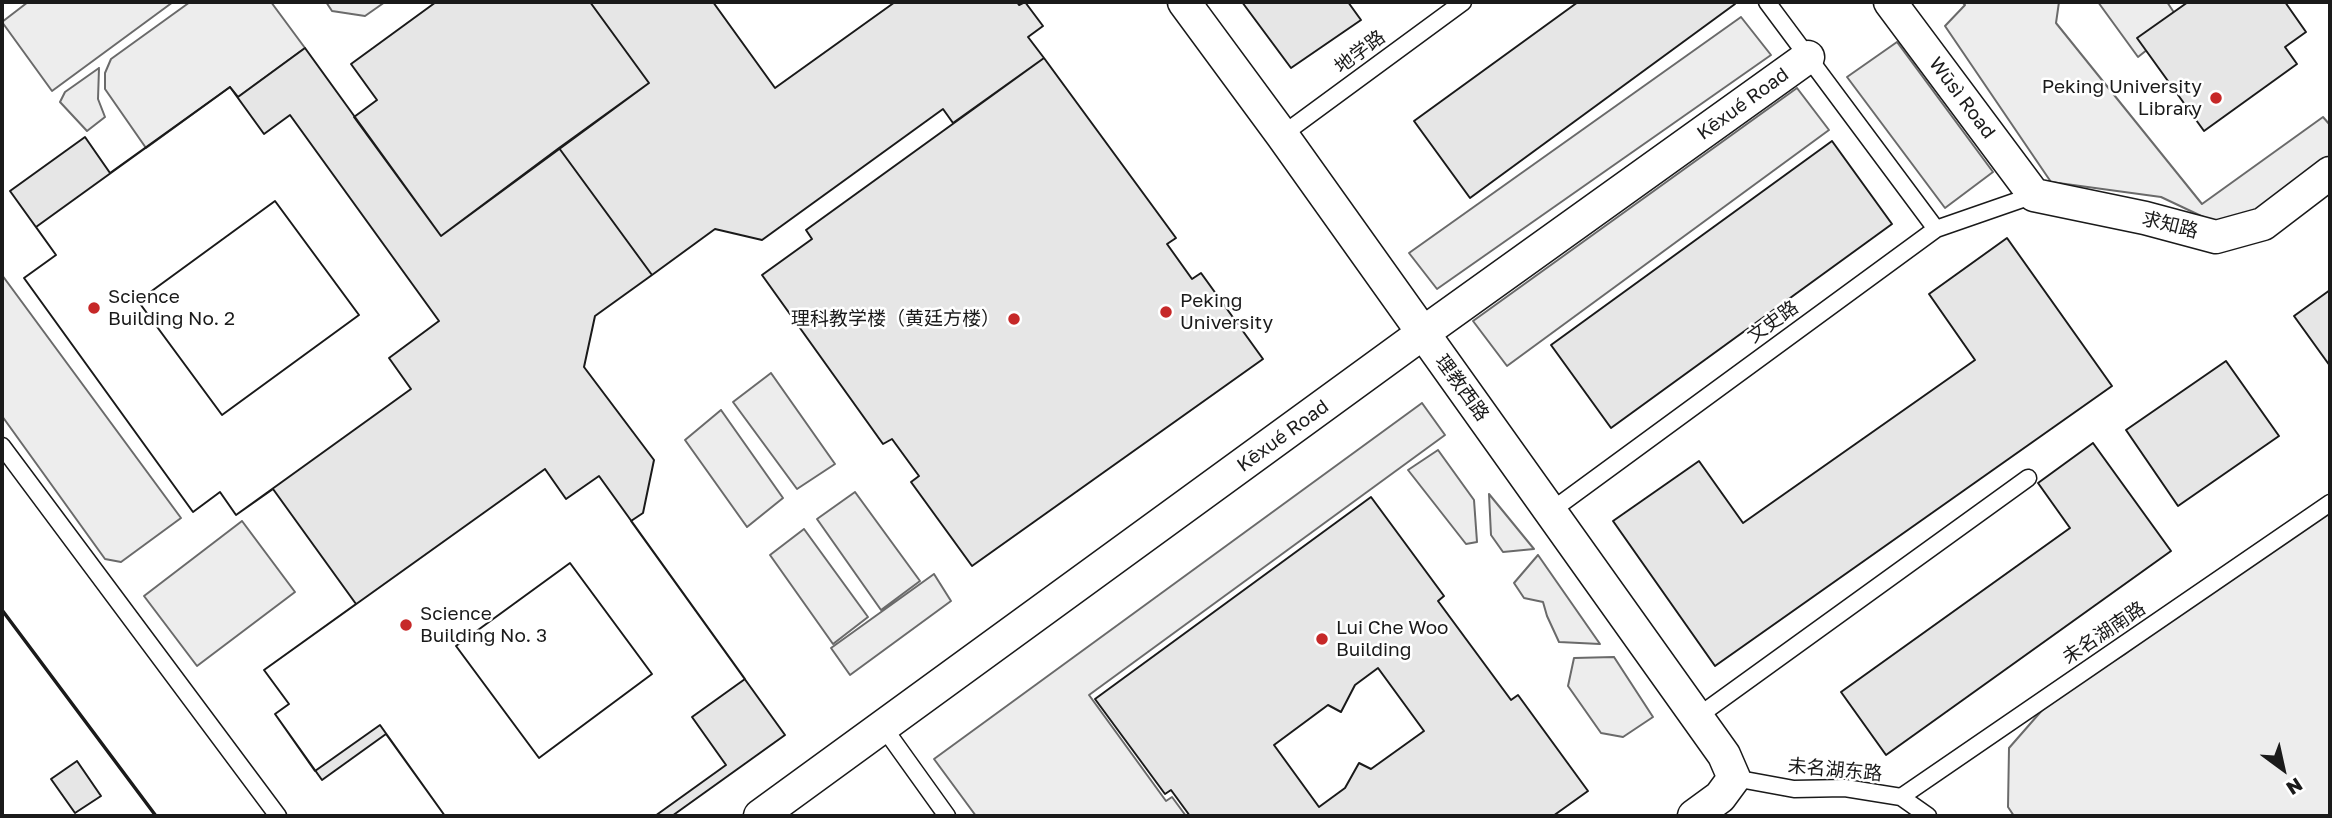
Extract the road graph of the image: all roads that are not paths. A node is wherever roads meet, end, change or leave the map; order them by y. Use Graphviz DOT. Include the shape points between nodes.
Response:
graph roads {
  1 [pos="1184,2"];
  2 [pos="1463,2"];
  3 [pos="1767,2"];
  4 [pos="1890,2"];
  5 [pos="1808,57"];
  6 [pos="1283,135"];
  7 [pos="2330,173"];
  8 [pos="2034,195"];
  9 [pos="1936,229"];
  10 [pos="1423,333"];
  11 [pos="2,446"];
  12 [pos="2028,478"];
  13 [pos="2330,503"];
  14 [pos="1551,511"];
  15 [pos="1697,717"];
  16 [pos="884,728"];
  17 [pos="1734,778"];
  18 [pos="1901,797"];
  19 [pos="278,816"];
  20 [pos="760,816"];
  21 [pos="947,816"];
  22 [pos="1694,816"];
  23 [pos="1928,816"];
  1 -- 6 [label="street, 理教西路"];
  2 -- 6 [label="lane, 地学路"];
  3 -- 5 [label="lane"];
  4 -- 8 [label="street, Wūsì Road"];
  5 -- 9 [label="lane"];
  5 -- 10 [label="street, Kēxué Road"];
  6 -- 10 [label="street, 理教西路"];
  7 -- 8 [label="street, 求知路" via="2263,224 2216,237"];
  8 -- 9 [label="lane, 文史路"];
  9 -- 14 [label="lane, 文史路"];
  10 -- 14 [label="street, 理教西路"];
  10 -- 16 [label="street, Kēxué Road"];
  11 -- 19 [label="lane"];
  12 -- 15 [label="lane"];
  13 -- 18 [label="lane, 未名湖南路"];
  14 -- 15 [label="street, 理教西路"];
  15 -- 17 [label="street, 理教西路"];
  16 -- 20 [label="street, Kēxué Road"];
  16 -- 21 [label="lane"];
  17 -- 18 [label="lane, 未名湖东路" via="1794,789 1845,788"];
  17 -- 22 [label="street" via="1720,797"];
  18 -- 23 [label="lane, 未名湖东路"];
}
